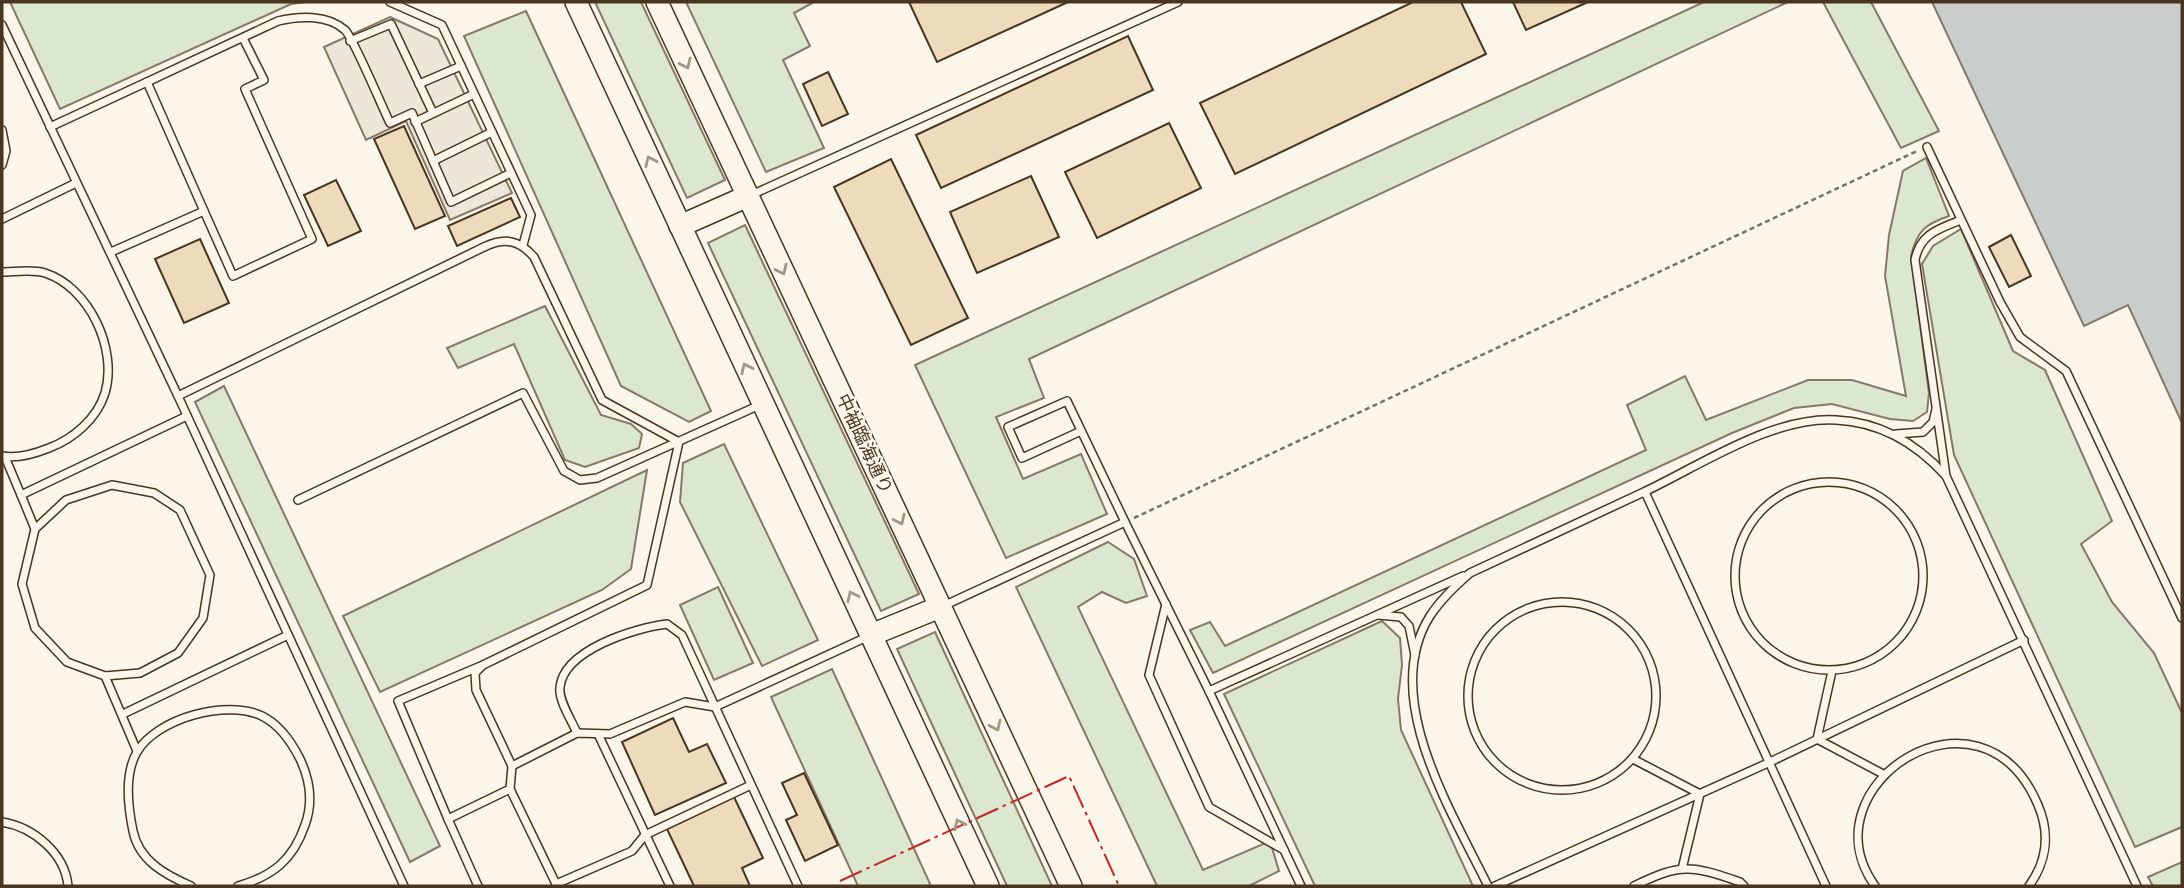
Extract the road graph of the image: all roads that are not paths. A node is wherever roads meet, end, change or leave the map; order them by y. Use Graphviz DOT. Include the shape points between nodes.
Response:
graph roads {
  1 [pos="390,2"];
  2 [pos="576,2"];
  3 [pos="657,2"];
  4 [pos="1178,2"];
  5 [pos="2,25"];
  6 [pos="243,38"];
  7 [pos="351,41"];
  8 [pos="461,66"];
  9 [pos="147,82"];
  10 [pos="419,84"];
  11 [pos="474,94"];
  12 [pos="433,114"];
  13 [pos="415,122"];
  14 [pos="50,127"];
  15 [pos="2,130"];
  16 [pos="492,132"];
  17 [pos="1927,147"];
  18 [pos="433,161"];
  19 [pos="2,166"];
  20 [pos="511,173"];
  21 [pos="76,183"];
  22 [pos="748,196"];
  23 [pos="204,211"];
  24 [pos="2,219"];
  25 [pos="1961,220"];
  26 [pos="680,226"];
  27 [pos="523,245"];
  28 [pos="111,252"];
  29 [pos="2,272"];
  30 [pos="178,396"];
  31 [pos="763,404"];
  32 [pos="1937,405"];
  33 [pos="187,416"];
  34 [pos="1081,431"];
  35 [pos="1893,434"];
  36 [pos="679,442"];
  37 [pos="3,456"];
  38 [pos="1946,477"];
  39 [pos="1645,492"];
  40 [pos="21,495"];
  41 [pos="298,500"];
  42 [pos="1125,522"];
  43 [pos="35,528"];
  44 [pos="1470,573"];
  45 [pos="1166,604"];
  46 [pos="940,607"];
  47 [pos="1370,616"];
  48 [pos="2182,618"];
  49 [pos="288,635"];
  50 [pos="871,635"];
  51 [pos="2024,640"];
  52 [pos="1415,658"];
  53 [pos="483,665"];
  54 [pos="1832,671"];
  55 [pos="105,676"];
  56 [pos="1209,691"];
  57 [pos="715,707"];
  58 [pos="123,714"];
  59 [pos="577,733"];
  60 [pos="598,734"];
  61 [pos="1817,739"];
  62 [pos="137,751"];
  63 [pos="1633,760"];
  64 [pos="1768,763"];
  65 [pos="512,766"];
  66 [pos="1883,774"];
  67 [pos="751,785"];
  68 [pos="510,789"];
  69 [pos="1700,794"];
  70 [pos="448,819"];
  71 [pos="2,822"];
  72 [pos="645,835"];
  73 [pos="1285,850"];
  74 [pos="1682,869"];
  75 [pos="556,885"];
  76 [pos="68,886"];
  77 [pos="191,886"];
  78 [pos="238,886"];
  79 [pos="404,886"];
  80 [pos="478,886"];
  81 [pos="670,886"];
  82 [pos="799,886"];
  83 [pos="988,886"];
  84 [pos="1071,886"];
  85 [pos="1301,886"];
  86 [pos="1488,886"];
  87 [pos="1495,886"];
  88 [pos="1634,886"];
  89 [pos="1744,886"];
  90 [pos="1826,886"];
  91 [pos="1875,886"];
  92 [pos="2029,886"];
  93 [pos="2137,886"];
  1 -- 8 [label="lane" via="442,25"];
  26 -- 2 [label="street, one-way"];
  3 -- 22 [label="street, 中袖臨海通り, one-way"];
  4 -- 22 [label="lane"];
  5 -- 14 [label="lane"];
  6 -- 7 [label="lane" via="298,16 325,21 345,31"];
  6 -- 9 [label="lane"];
  6 -- 23 [label="lane" via="264,80 245,89 312,239 233,276"];
  7 -- 10 [label="lane" via="391,24"];
  7 -- 13 [label="lane" via="390,123 412,114"];
  8 -- 10 [label="lane"];
  8 -- 11 [label="lane"];
  9 -- 14 [label="lane"];
  9 -- 23 [label="lane"];
  10 -- 12 [label="lane"];
  11 -- 12 [label="lane"];
  11 -- 16 [label="lane"];
  12 -- 13 [label="lane"];
  13 -- 18 [label="lane"];
  14 -- 21 [label="lane"];
  15 -- 19 [label="lane" via="6,151"];
  16 -- 18 [label="lane"];
  16 -- 20 [label="lane"];
  17 -- 25 [label="lane"];
  18 -- 20 [label="lane" via="451,202"];
  20 -- 27 [label="lane" via="531,215"];
  21 -- 24 [label="lane"];
  21 -- 28 [label="lane"];
  22 -- 26 [label="street"];
  22 -- 46 [label="street, 中袖臨海通り, one-way"];
  23 -- 28 [label="lane"];
  25 -- 32 [label="lane" via="1931,232 1918,245 1915,260"];
  25 -- 48 [label="lane" via="2020,337 2066,371"];
  31 -- 26 [label="street, one-way"];
  27 -- 30 [label="lane" via="496,242"];
  27 -- 36 [label="lane" via="534,257 602,400"];
  28 -- 30 [label="lane"];
  29 -- 37 [label="lane" via="44,273 73,288 92,313 108,357 105,393 87,424 65,442 29,455"];
  30 -- 33 [label="lane"];
  31 -- 36 [label="lane"];
  50 -- 31 [label="street, one-way"];
  32 -- 35 [label="lane" via="1933,422 1923,432"];
  32 -- 38 [label="lane"];
  33 -- 40 [label="lane"];
  33 -- 49 [label="lane"];
  34 -- 34 [label="lane" via="1067,401 1008,427 1022,458"];
  34 -- 42 [label="lane"];
  35 -- 38 [label="lane" via="1927,455"];
  35 -- 39 [label="lane" via="1836,420 1802,423 1770,431"];
  36 -- 41 [label="lane" via="597,478 579,480 564,471 523,393"];
  36 -- 53 [label="lane" via="647,585"];
  37 -- 40 [label="lane"];
  38 -- 51 [label="lane"];
  39 -- 44 [label="lane"];
  39 -- 64 [label="lane"];
  40 -- 43 [label="lane"];
  42 -- 45 [label="lane"];
  42 -- 46 [label="lane"];
  43 -- 55 [label="lane" via="22,583 35,628 67,662"];
  43 -- 55 [label="lane" via="66,500 112,485 154,493 180,510 210,575 203,618 178,653 140,673"];
  44 -- 47 [label="lane"];
  44 -- 52 [label="lane" via="1447,593 1429,618"];
  45 -- 56 [label="lane"];
  45 -- 73 [label="lane" via="1149,675 1209,807"];
  46 -- 50 [label="street"];
  46 -- 84 [label="street, 中袖臨海通り, one-way"];
  47 -- 52 [label="lane" via="1401,617 1409,626"];
  47 -- 56 [label="lane"];
  49 -- 58 [label="lane"];
  49 -- 79 [label="lane"];
  50 -- 57 [label="lane"];
  83 -- 50 [label="street, one-way"];
  51 -- 61 [label="lane"];
  51 -- 93 [label="lane"];
  52 -- 86 [label="lane" via="1415,712 1431,767"];
  53 -- 65 [label="lane" via="475,673 476,690"];
  53 -- 70 [label="lane" via="398,701"];
  54 -- 54 [label="lane" via="1788,662 1764,645 1743,616 1734,572 1751,523 1774,499 1795,488 1828,481 1847,483 1891,503 1916,537 1924,585 1909,629 1873,661"];
  54 -- 61 [label="lane"];
  55 -- 58 [label="lane"];
  56 -- 73 [label="lane"];
  57 -- 59 [label="lane" via="682,635 667,624 646,626 579,655 564,670 559,691"];
  57 -- 60 [label="lane" via="685,702 610,734"];
  57 -- 67 [label="lane"];
  58 -- 62 [label="lane"];
  59 -- 60 [label="lane"];
  59 -- 65 [label="lane"];
  60 -- 72 [label="lane"];
  61 -- 64 [label="lane"];
  61 -- 66 [label="lane"];
  62 -- 77 [label="lane" via="128,803 135,842 160,873"];
  62 -- 78 [label="lane" via="166,726 201,710 233,709 262,716 289,737 307,775 310,811 298,846 265,878"];
  63 -- 63 [label="lane" via="1607,780 1576,790 1543,789 1504,772 1482,747 1469,717 1468,684 1491,634 1530,607 1563,602 1597,609 1625,626 1645,650 1657,694 1652,726"];
  63 -- 69 [label="lane"];
  64 -- 69 [label="lane"];
  64 -- 90 [label="lane"];
  65 -- 68 [label="lane"];
  66 -- 91 [label="lane" via="1866,802 1860,828 1862,860"];
  66 -- 92 [label="lane" via="1904,757 1937,745 1979,747 2015,767 2028,781 2046,822 2045,855"];
  67 -- 72 [label="lane"];
  67 -- 82 [label="lane"];
  68 -- 70 [label="lane"];
  68 -- 75 [label="lane"];
  69 -- 74 [label="lane"];
  69 -- 87 [label="lane"];
  70 -- 80 [label="lane"];
  71 -- 76 [label="lane" via="20,825 43,839 67,874"];
  72 -- 75 [label="lane" via="632,851"];
  72 -- 81 [label="lane"];
  73 -- 85 [label="lane"];
  74 -- 88 [label="lane" via="1668,870"];
  74 -- 89 [label="lane" via="1700,868"];
}
